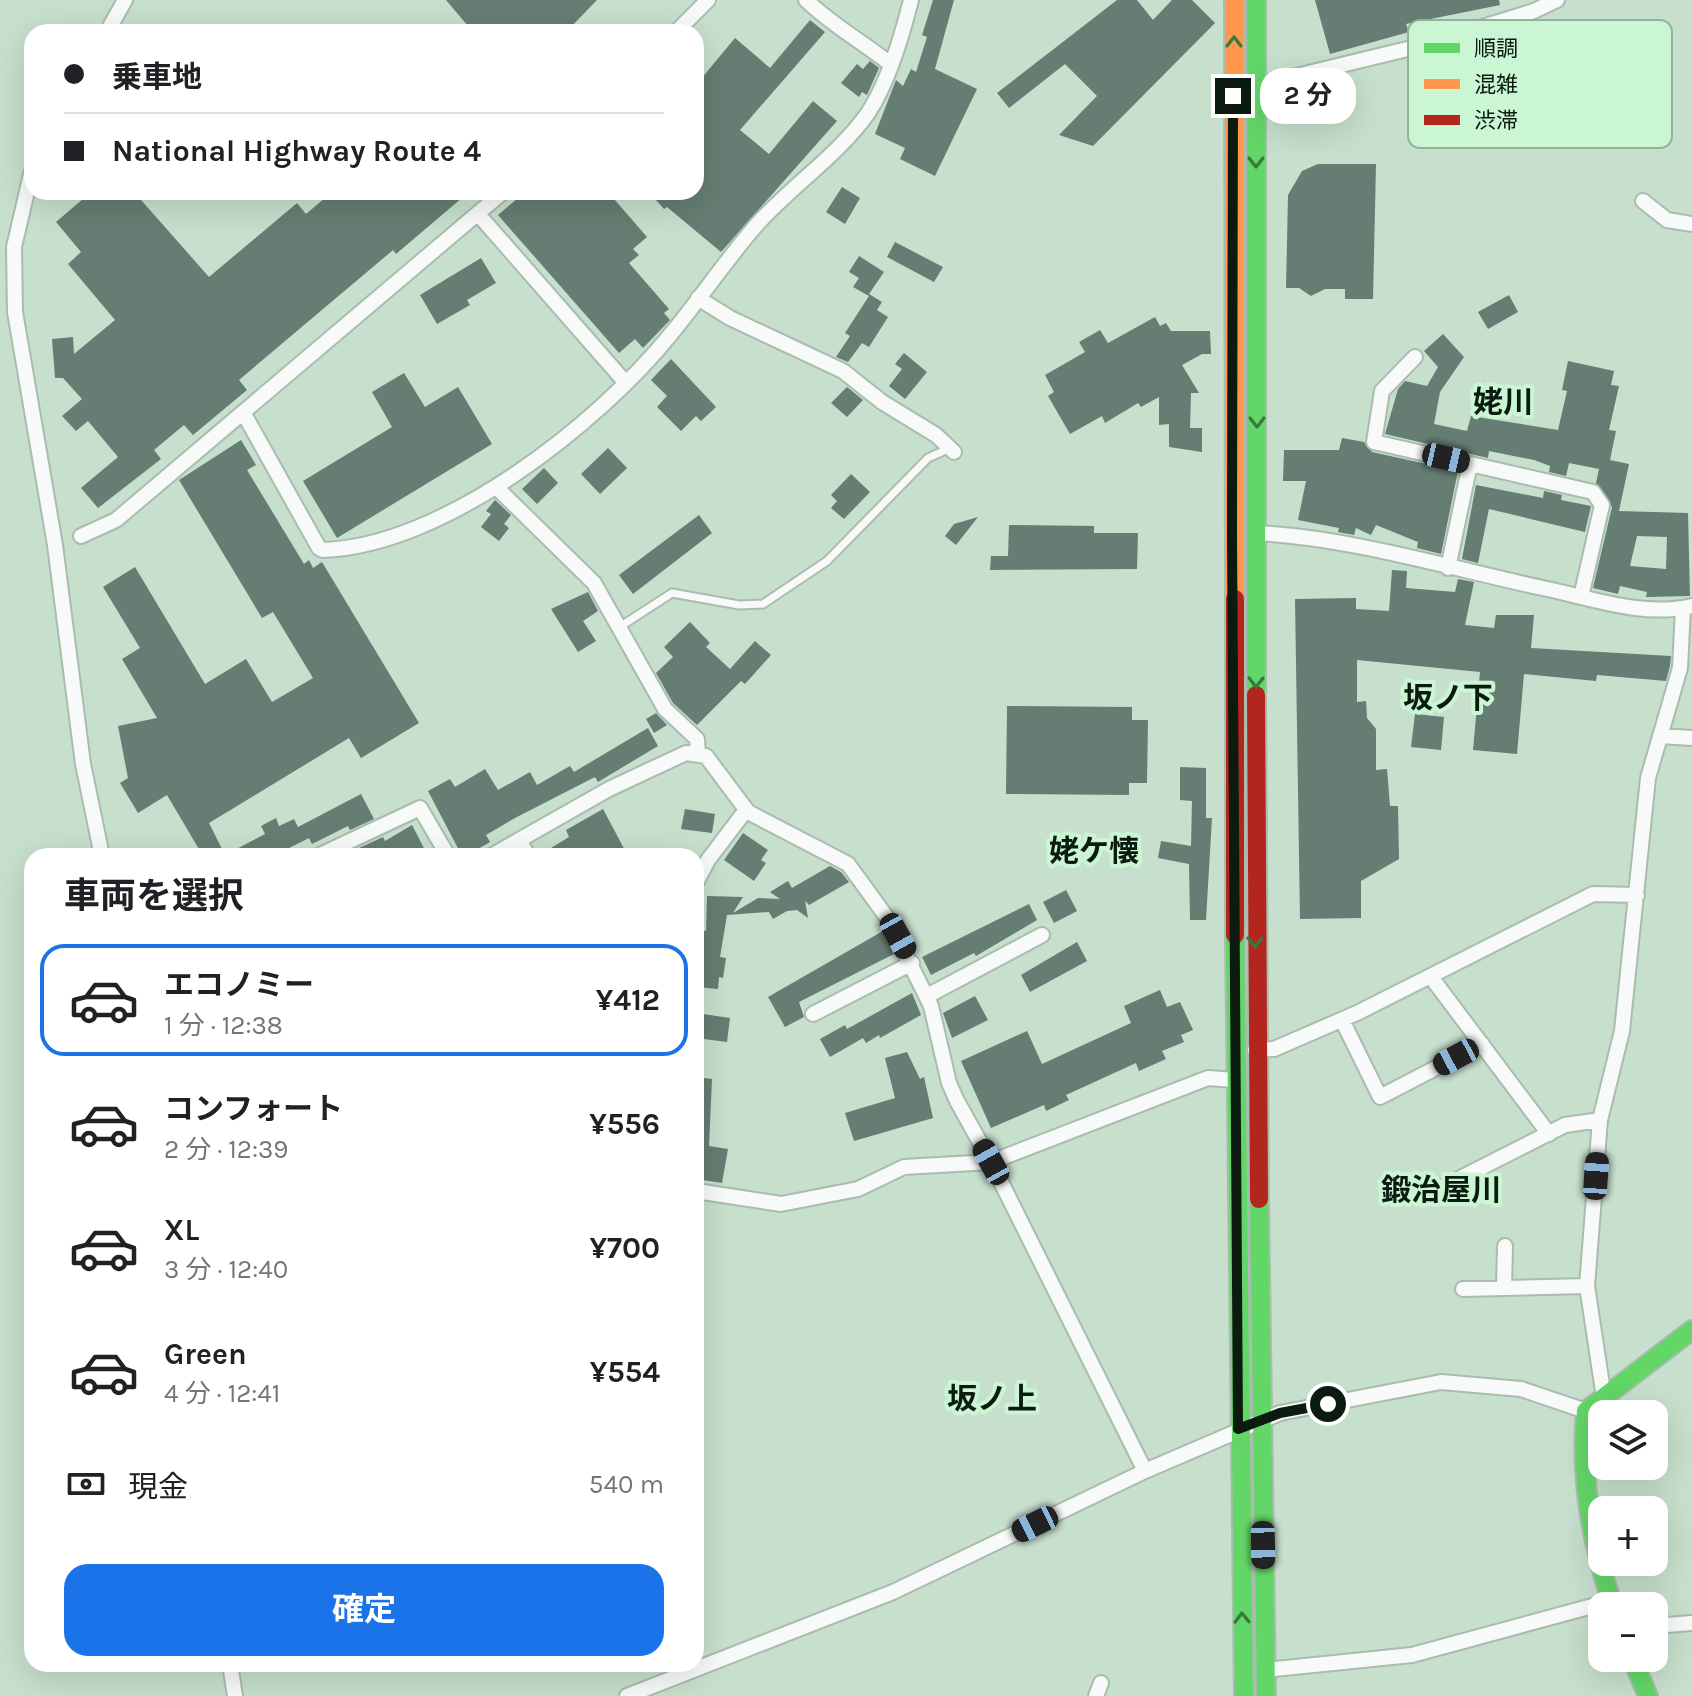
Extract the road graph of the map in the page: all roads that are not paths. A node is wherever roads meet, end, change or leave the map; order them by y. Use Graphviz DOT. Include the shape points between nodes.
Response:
graph roads {
  1 [pos="125,0"];
  2 [pos="708,0"];
  3 [pos="806,0"];
  4 [pos="911,0"];
  5 [pos="1234,0"];
  6 [pos="1256,0"];
  7 [pos="1557,0"];
  8 [pos="1505,20"];
  9 [pos="112,24"];
  10 [pos="684,24"];
  11 [pos="1408,49"];
  12 [pos="889,63"];
  13 [pos="1255,86"];
  14 [pos="25,200"];
  15 [pos="494,200"];
  16 [pos="1643,201"];
  17 [pos="478,214"];
  18 [pos="1692,224"];
  19 [pos="698,298"];
  20 [pos="1415,357"];
  21 [pos="625,382"];
  22 [pos="244,414"];
  23 [pos="952,450"];
  24 [pos="1470,464"];
  25 [pos="496,487"];
  26 [pos="1258,533"];
  27 [pos="1232,534"];
  28 [pos="81,536"];
  29 [pos="1448,568"];
  30 [pos="1581,597"];
  31 [pos="1688,607"];
  32 [pos="621,626"];
  33 [pos="1660,736"];
  34 [pos="1692,738"];
  35 [pos="698,754"];
  36 [pos="746,810"];
  37 [pos="519,840"];
  38 [pos="100,848"];
  39 [pos="335,848"];
  40 [pos="443,848"];
  41 [pos="505,848"];
  42 [pos="524,848"];
  43 [pos="704,868"];
  44 [pos="1637,895"];
  45 [pos="1042,935"];
  46 [pos="912,963"];
  47 [pos="1431,977"];
  48 [pos="927,996"];
  49 [pos="813,1014"];
  50 [pos="1342,1020"];
  51 [pos="1482,1044"];
  52 [pos="1255,1050"];
  53 [pos="1235,1080"];
  54 [pos="1600,1120"];
  55 [pos="1549,1134"];
  56 [pos="991,1162"];
  57 [pos="704,1192"];
  58 [pos="1427,1195"];
  59 [pos="1505,1246"];
  60 [pos="1587,1286"];
  61 [pos="1504,1288"];
  62 [pos="1463,1289"];
  63 [pos="1692,1330"];
  64 [pos="1604,1398"];
  65 [pos="1586,1411"];
  66 [pos="1262,1420"];
  67 [pos="1238,1429"];
  68 [pos="1145,1471"];
  69 [pos="1609,1592"];
  70 [pos="1588,1609"];
  71 [pos="1692,1623"];
  72 [pos="1668,1625"];
  73 [pos="704,1666"];
  74 [pos="1265,1670"];
  75 [pos="231,1672"];
  76 [pos="688,1672"];
  77 [pos="1638,1672"];
  78 [pos="235,1696"];
  79 [pos="627,1696"];
  80 [pos="1244,1696"];
  81 [pos="1266,1696"];
  82 [pos="1648,1696"];
  1 -- 9 [label="street"];
  2 -- 10 [label="street"];
  3 -- 12 [label="street" via="836,28"];
  4 -- 12 [label="street"];
  27 -- 5 [label="main road, one-way"];
  6 -- 13 [label="main road"];
  7 -- 8 [label="street"];
  11 -- 13 [label="street"];
  12 -- 19 [label="street" via="868,112 762,218"];
  13 -- 26 [label="main road, one-way"];
  14 -- 38 [label="street" via="14,247 15,312"];
  15 -- 17 [label="street"];
  16 -- 18 [label="street" via="1659,216"];
  17 -- 21 [label="street"];
  17 -- 22 [label="street"];
  19 -- 21 [label="street"];
  19 -- 23 [label="street" via="843,371"];
  20 -- 24 [label="street" via="1382,391 1374,442"];
  21 -- 25 [label="street" via="579,425"];
  22 -- 25 [label="street" via="323,550 394,534"];
  22 -- 28 [label="street" via="116,520"];
  23 -- 32 [label="lane" via="928,458 827,561 763,604 672,593"];
  24 -- 29 [label="street"];
  24 -- 30 [label="street" via="1593,492 1602,505"];
  25 -- 32 [label="street" via="594,583"];
  26 -- 27 [label="street"];
  26 -- 29 [label="street"];
  26 -- 52 [label="main road, one-way"];
  27 -- 53 [label="main road"];
  29 -- 30 [label="street"];
  30 -- 31 [label="street" via="1633,607"];
  31 -- 33 [label="street" via="1680,668"];
  32 -- 35 [label="street" via="665,709 697,739"];
  33 -- 34 [label="street"];
  33 -- 44 [label="street" via="1648,778"];
  35 -- 36 [label="street" via="706,756"];
  35 -- 37 [label="street" via="686,753 609,789"];
  36 -- 43 [label="street"];
  36 -- 46 [label="street" via="848,864"];
  37 -- 41 [label="street"];
  37 -- 42 [label="street"];
  39 -- 40 [label="street" via="420,808"];
  44 -- 47 [label="street" via="1593,894"];
  44 -- 54 [label="street" via="1622,1031"];
  45 -- 48 [label="street"];
  46 -- 48 [label="street"];
  46 -- 49 [label="street"];
  47 -- 50 [label="street"];
  47 -- 51 [label="street"];
  48 -- 56 [label="street" via="949,1083"];
  50 -- 51 [label="street" via="1380,1097"];
  50 -- 52 [label="street" via="1274,1049"];
  51 -- 55 [label="street"];
  52 -- 66 [label="main road"];
  53 -- 56 [label="street" via="1208,1078"];
  53 -- 67 [label="main road"];
  54 -- 55 [label="street" via="1565,1125"];
  54 -- 60 [label="street"];
  55 -- 58 [label="street"];
  56 -- 57 [label="street" via="904,1167 858,1189 781,1204"];
  56 -- 68 [label="street"];
  59 -- 61 [label="street"];
  60 -- 61 [label="street"];
  60 -- 64 [label="street"];
  61 -- 62 [label="street"];
  63 -- 64 [label="main road"];
  64 -- 65 [label="main road"];
  65 -- 66 [label="street" via="1521,1389 1441,1382"];
  65 -- 69 [label="main road" via="1585,1494"];
  66 -- 67 [label="street"];
  66 -- 74 [label="main road"];
  67 -- 68 [label="street"];
  80 -- 67 [label="main road, one-way"];
  68 -- 73 [label="street" via="893,1592"];
  70 -- 74 [label="street" via="1412,1655"];
  71 -- 72 [label="street"];
  74 -- 81 [label="main road"];
  75 -- 78 [label="street"];
  76 -- 79 [label="street"];
  77 -- 82 [label="main road"];
}
